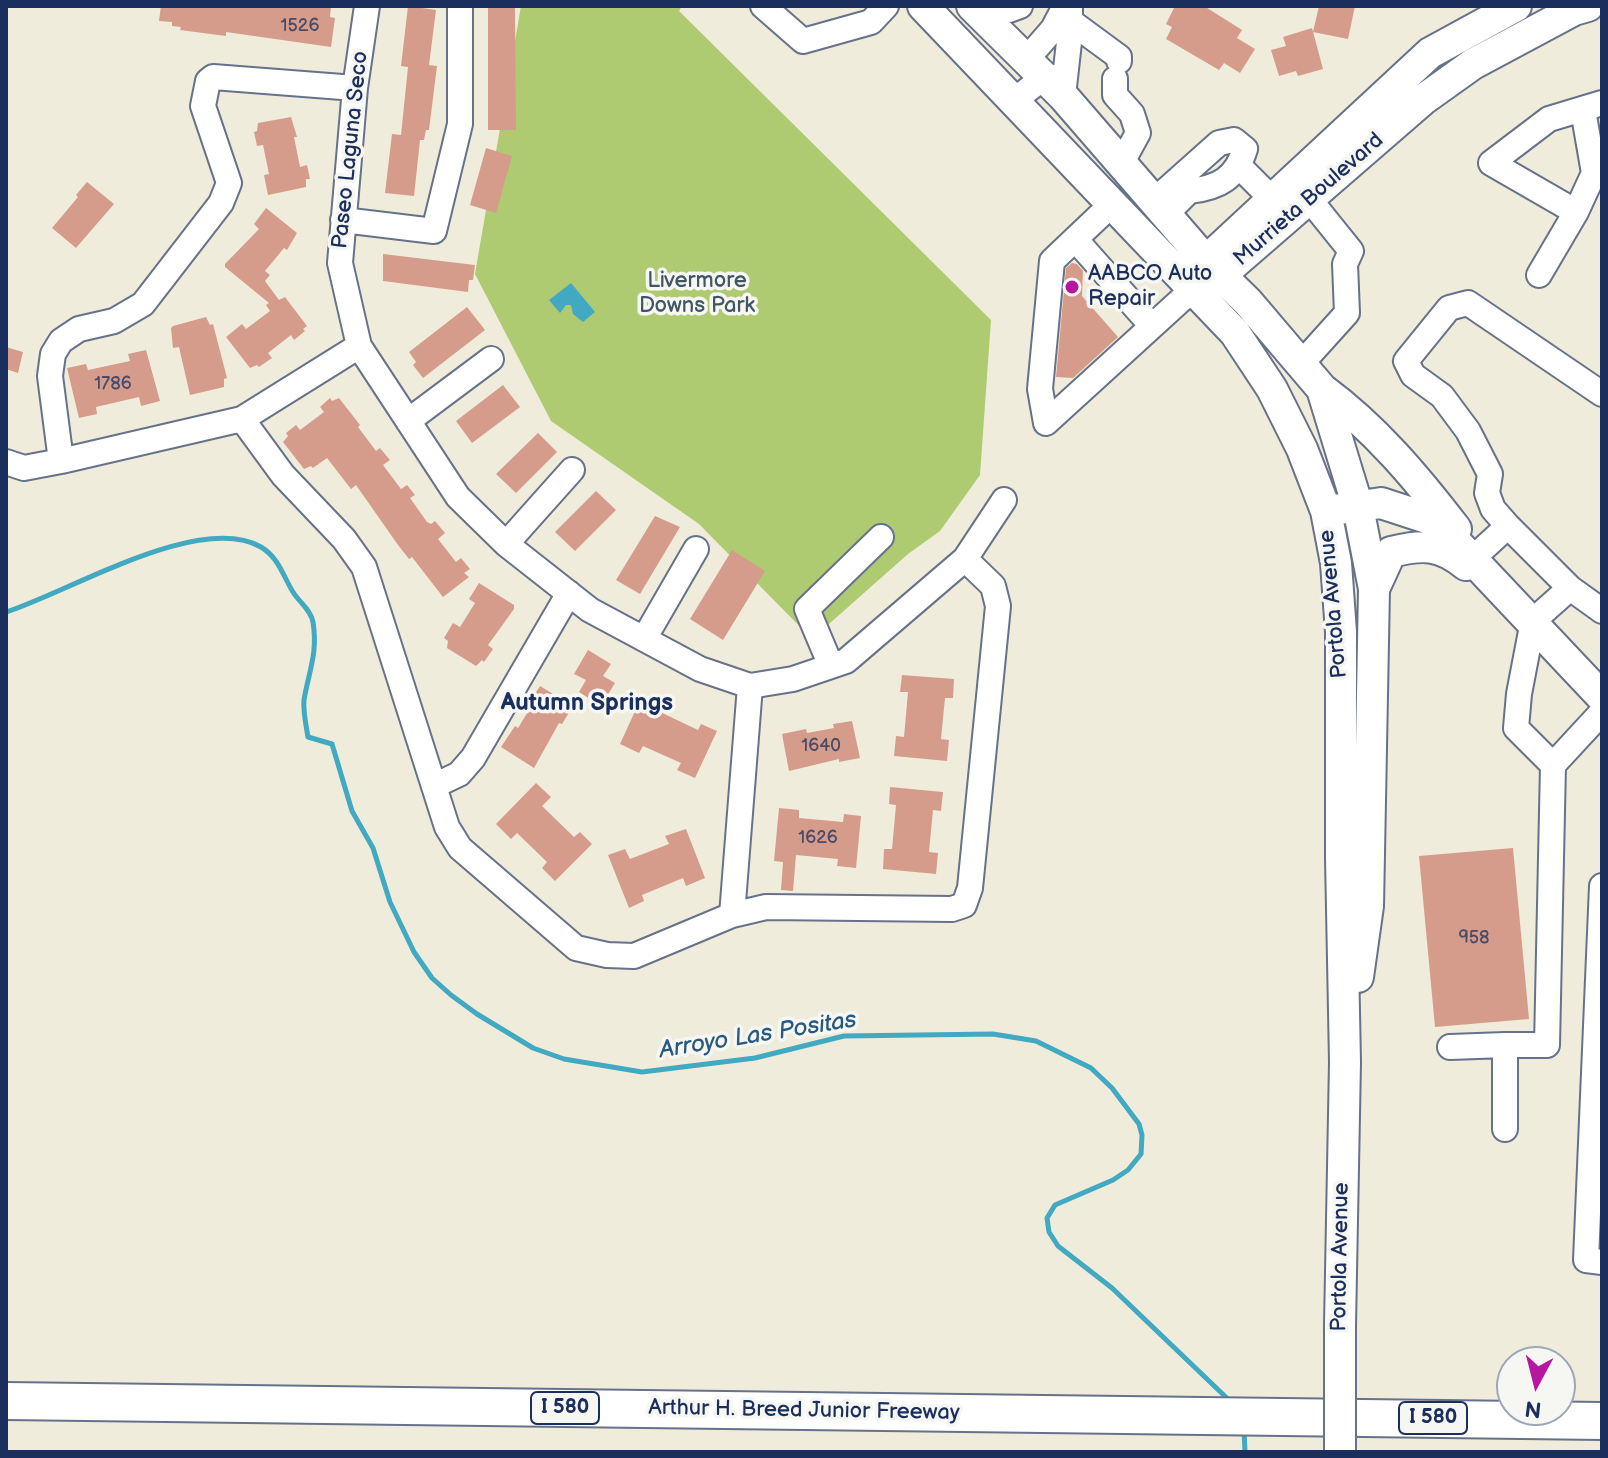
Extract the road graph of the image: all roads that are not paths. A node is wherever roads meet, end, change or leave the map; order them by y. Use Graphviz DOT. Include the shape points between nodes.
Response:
graph roads {
  1 [pos="367,6"];
  2 [pos="460,6"];
  3 [pos="763,6"];
  4 [pos="886,6"];
  5 [pos="923,6"];
  6 [pos="1020,6"];
  7 [pos="1516,6"];
  8 [pos="1588,6"];
  9 [pos="985,8"];
  10 [pos="1069,11"];
  11 [pos="1047,72"];
  12 [pos="355,88"];
  13 [pos="1013,101"];
  14 [pos="1593,106"];
  15 [pos="1121,164"];
  16 [pos="1272,199"];
  17 [pos="1310,200"];
  18 [pos="1112,204"];
  19 [pos="1159,208"];
  20 [pos="1576,212"];
  21 [pos="343,220"];
  22 [pos="1075,239"];
  23 [pos="1214,268"];
  24 [pos="1539,275"];
  25 [pos="1193,289"];
  26 [pos="1152,326"];
  27 [pos="359,346"];
  28 [pos="491,359"];
  29 [pos="1301,364"];
  30 [pos="1322,389"];
  31 [pos="1602,394"];
  32 [pos="242,419"];
  33 [pos="408,421"];
  34 [pos="61,461"];
  35 [pos="6,462"];
  36 [pos="572,470"];
  37 [pos="1004,500"];
  38 [pos="1358,507"];
  39 [pos="1326,511"];
  40 [pos="1508,526"];
  41 [pos="881,537"];
  42 [pos="506,544"];
  43 [pos="1440,548"];
  44 [pos="696,549"];
  45 [pos="1475,557"];
  46 [pos="965,559"];
  47 [pos="1570,588"];
  48 [pos="1374,589"];
  49 [pos="569,593"];
  50 [pos="1509,597"];
  51 [pos="1602,611"];
  52 [pos="1533,621"];
  53 [pos="644,639"];
  54 [pos="831,666"];
  55 [pos="750,686"];
  56 [pos="1602,697"];
  57 [pos="1602,712"];
  58 [pos="1553,765"];
  59 [pos="434,786"];
  60 [pos="1602,886"];
  61 [pos="732,915"];
  62 [pos="1505,1045"];
  63 [pos="1450,1047"];
  64 [pos="1345,1062"];
  65 [pos="1505,1129"];
  66 [pos="1602,1262"];
  67 [pos="6,1401"];
  68 [pos="1602,1421"];
  69 [pos="1340,1452"];
  1 -- 12 [label="street, Paseo Laguna Seco"];
  2 -- 21 [label="street" via="460,124 434,231"];
  3 -- 4 [label="street" via="803,41 871,22"];
  5 -- 13 [label="main road, Portola Avenue"];
  6 -- 9 [label="street"];
  7 -- 16 [label="main road, Murrieta Boulevard" via="1430,53"];
  8 -- 17 [label="main road, Murrieta Boulevard" via="1473,64 1424,99"];
  9 -- 11 [label="main road, Portola Avenue"];
  10 -- 11 [label="street"];
  10 -- 11 [label="street" via="1053,29"];
  10 -- 15 [label="street" via="1119,57 1115,95 1132,114 1138,133"];
  11 -- 13 [label="street"];
  11 -- 15 [label="main road, Portola Avenue"];
  12 -- 21 [label="street, Paseo Laguna Seco"];
  12 -- 34 [label="street" via="223,77 208,81 203,106 229,183 224,196 143,304 114,321 79,329 53,354 50,376"];
  13 -- 18 [label="main road, Portola Avenue"];
  14 -- 20 [label="street" via="1594,173"];
  14 -- 20 [label="street" via="1549,119 1491,163"];
  15 -- 19 [label="main road, Portola Avenue"];
  16 -- 19 [label="street" via="1239,166 1212,189 1189,191"];
  16 -- 23 [label="main road, Murrieta Boulevard"];
  17 -- 23 [label="main road, Murrieta Boulevard"];
  17 -- 29 [label="street" via="1351,255 1345,264 1347,313"];
  18 -- 22 [label="street"];
  18 -- 25 [label="main road, Portola Avenue"];
  19 -- 23 [label="main road, Portola Avenue"];
  20 -- 24 [label="street"];
  21 -- 27 [label="street, Paseo Laguna Seco" via="340,263"];
  22 -- 26 [label="street"];
  22 -- 26 [label="street" via="1052,261 1040,389 1046,423"];
  23 -- 25 [label="main road, Murrieta Boulevard"];
  23 -- 29 [label="main road, Portola Avenue"];
  25 -- 26 [label="street"];
  25 -- 39 [label="main road, Portola Avenue" via="1235,333 1272,389"];
  27 -- 32 [label="street"];
  27 -- 33 [label="street, Paseo Laguna Seco"];
  28 -- 33 [label="street"];
  29 -- 30 [label="main road, Portola Avenue"];
  30 -- 38 [label="main road, Portola Avenue"];
  30 -- 45 [label="main road" via="1377,434"];
  31 -- 40 [label="street" via="1468,303 1449,308 1406,361 1413,375 1442,396 1468,431 1490,474 1487,493 1493,509"];
  32 -- 34 [label="street"];
  32 -- 59 [label="street" via="364,567"];
  33 -- 42 [label="street, Paseo Laguna Seco" via="458,497"];
  34 -- 35 [label="street" via="24,468"];
  36 -- 42 [label="street"];
  37 -- 46 [label="street, Paseo Laguna Seco"];
  38 -- 39 [label="main road"];
  38 -- 43 [label="main road"];
  38 -- 45 [label="main road" via="1381,503 1436,521"];
  38 -- 48 [label="main road, Portola Avenue"];
  39 -- 64 [label="main road, Portola Avenue" via="1341,632"];
  40 -- 45 [label="street"];
  40 -- 47 [label="street"];
  41 -- 54 [label="street" via="807,609"];
  42 -- 49 [label="street, Paseo Laguna Seco"];
  43 -- 48 [label="main road" via="1391,552"];
  43 -- 50 [label="main road"];
  44 -- 53 [label="street"];
  45 -- 50 [label="main road"];
  46 -- 54 [label="street, Paseo Laguna Seco" via="846,661"];
  46 -- 61 [label="street" via="993,586 998,606 970,888 964,905 766,907"];
  47 -- 51 [label="street"];
  47 -- 52 [label="street"];
  48 -- 64 [label="main road, Portola Avenue" via="1368,906"];
  49 -- 53 [label="street, Paseo Laguna Seco"];
  49 -- 59 [label="street" via="473,758 459,774"];
  50 -- 52 [label="main road"];
  52 -- 56 [label="main road"];
  52 -- 58 [label="street" via="1516,728"];
  53 -- 55 [label="street, Paseo Laguna Seco" via="700,669"];
  54 -- 55 [label="street, Paseo Laguna Seco"];
  55 -- 61 [label="street"];
  57 -- 58 [label="street"];
  58 -- 62 [label="street" via="1547,1045"];
  59 -- 61 [label="street" via="460,848 576,948 634,956"];
  60 -- 66 [label="street" via="1586,1260"];
  62 -- 63 [label="street"];
  62 -- 65 [label="street"];
  64 -- 69 [label="main road, Portola Avenue, bridge"];
  67 -- 68 [label="highway, Arthur H. Breed Junior Freeway / I 580"];
}
